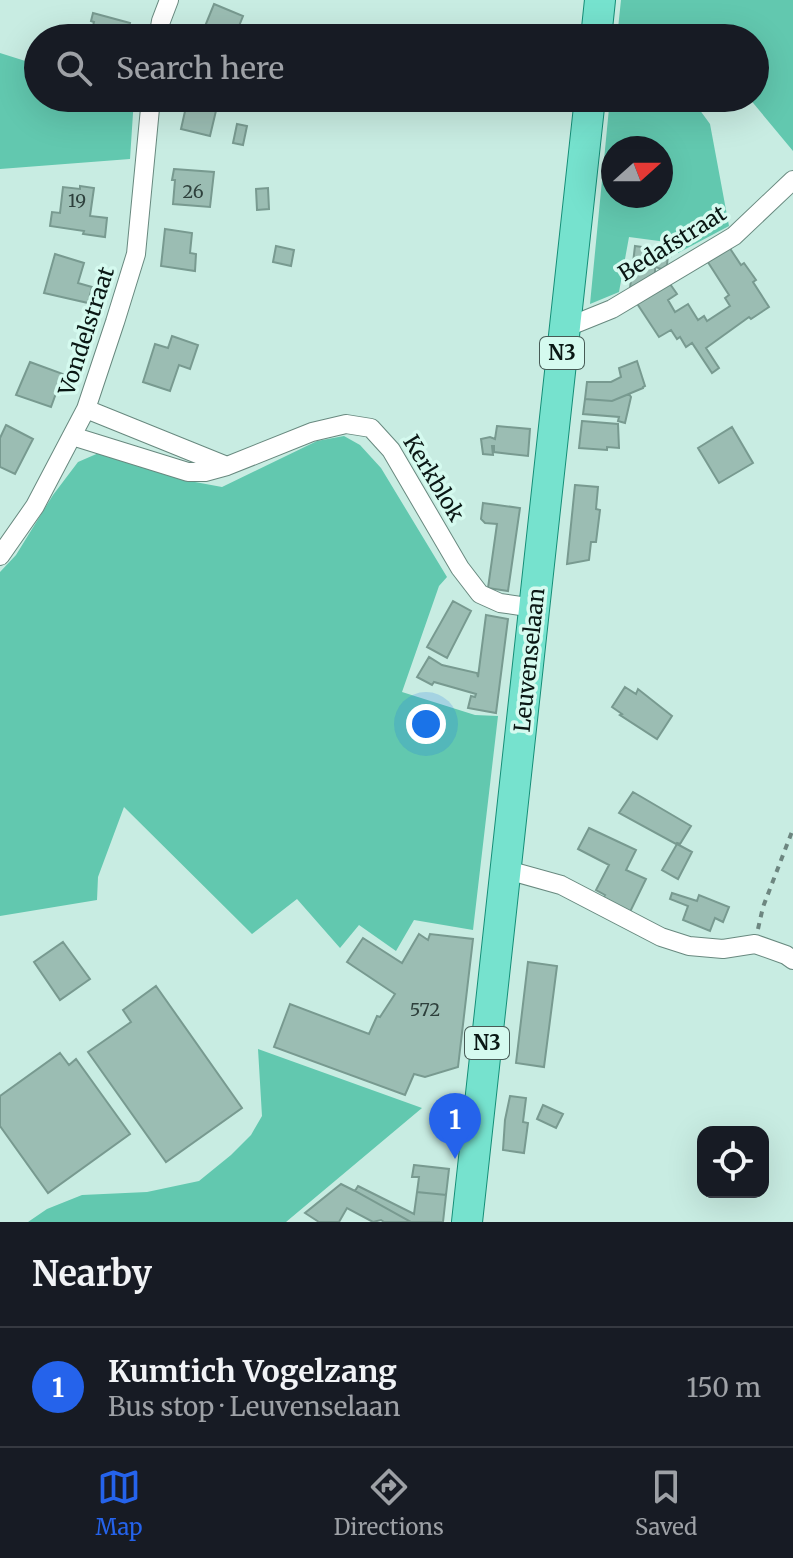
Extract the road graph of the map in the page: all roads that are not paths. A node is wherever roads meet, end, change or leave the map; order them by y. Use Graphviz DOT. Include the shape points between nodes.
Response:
graph roads {
  1 [pos="169,0"];
  2 [pos="600,0"];
  3 [pos="160,24"];
  4 [pos="597,24"];
  5 [pos="150,112"];
  6 [pos="588,112"];
  7 [pos="793,180"];
  8 [pos="565,328"];
  9 [pos="86,409"];
  10 [pos="72,436"];
  11 [pos="227,466"];
  12 [pos="0,556"];
  13 [pos="534,608"];
  14 [pos="507,870"];
  15 [pos="793,960"];
  16 [pos="467,1222"];
  1 -- 3 [label="street"];
  2 -- 4 [label="main road"];
  5 -- 9 [label="street, Vondelstraat" via="136,254"];
  6 -- 8 [label="main road, Leuvenselaan / N3"];
  7 -- 8 [label="street, Bedafstraat" via="734,236 612,309"];
  8 -- 13 [label="main road, Leuvenselaan / N3"];
  9 -- 10 [label="street, Vondelstraat"];
  9 -- 11 [label="street"];
  10 -- 11 [label="street, Kerkblok" via="188,472"];
  10 -- 12 [label="street, Vondelstraat" via="35,506"];
  11 -- 13 [label="street, Kerkblok" via="323,429 346,424 371,428 391,450 480,594"];
  13 -- 14 [label="main road, Leuvenselaan / N3"];
  14 -- 15 [label="street" via="561,885 689,946 723,949 755,944"];
  14 -- 16 [label="main road, Leuvenselaan / N3"];
}
